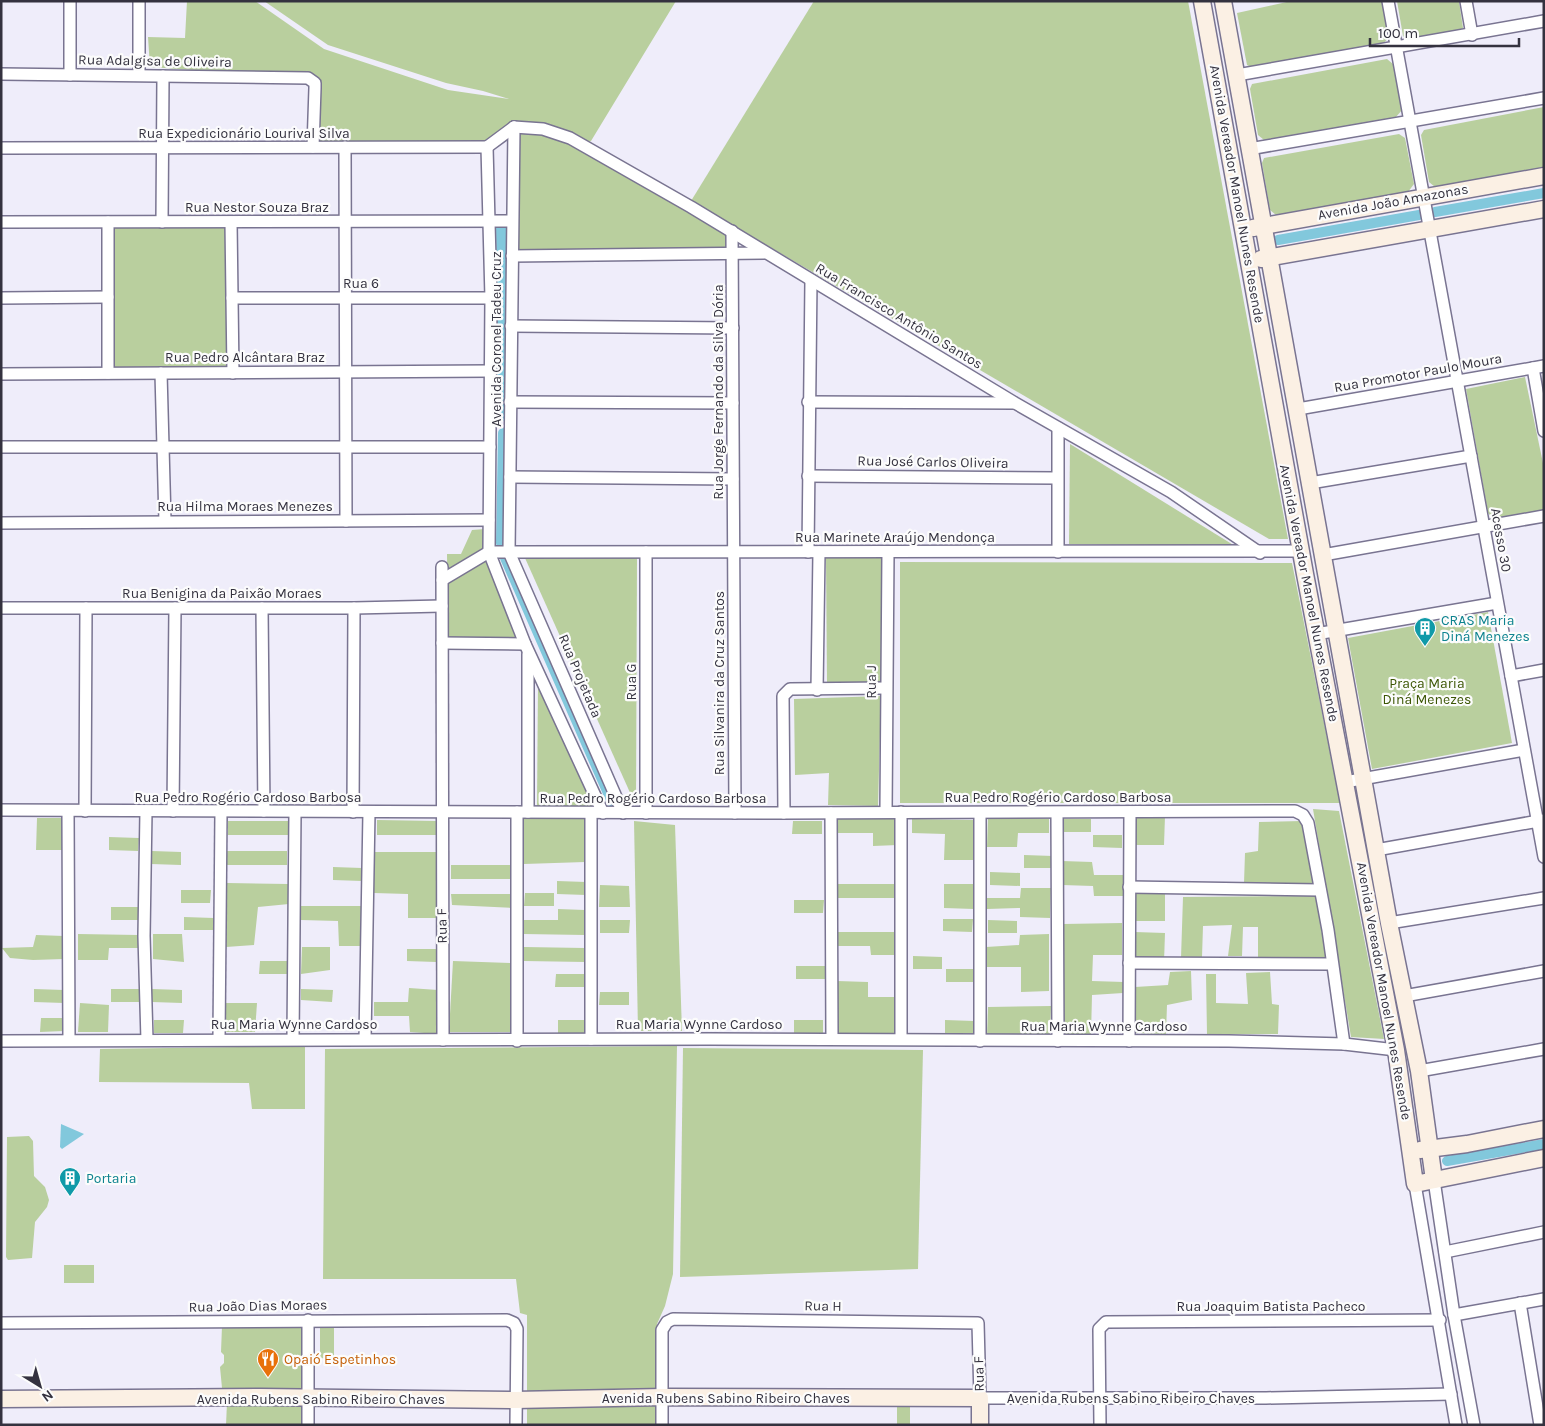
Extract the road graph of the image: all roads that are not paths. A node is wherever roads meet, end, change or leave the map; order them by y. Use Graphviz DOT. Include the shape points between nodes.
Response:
graph roads {
  1 [pos="70,1"];
  2 [pos="139,1"];
  3 [pos="1202,1"];
  4 [pos="1388,1"];
  5 [pos="1466,1"];
  6 [pos="1226,2"];
  7 [pos="1544,21"];
  8 [pos="1472,34"];
  9 [pos="1396,48"];
  10 [pos="1,74"];
  11 [pos="70,74"];
  12 [pos="139,75"];
  13 [pos="1237,75"];
  14 [pos="163,76"];
  15 [pos="1544,98"];
  16 [pos="1410,122"];
  17 [pos="514,126"];
  18 [pos="345,147"];
  19 [pos="486,147"];
  20 [pos="1,148"];
  21 [pos="162,148"];
  22 [pos="313,148"];
  23 [pos="1249,149"];
  24 [pos="1544,176"];
  25 [pos="1424,197"];
  26 [pos="1544,209"];
  27 [pos="489,221"];
  28 [pos="512,221"];
  29 [pos="1,222"];
  30 [pos="108,222"];
  31 [pos="162,222"];
  32 [pos="230,222"];
  33 [pos="345,222"];
  34 [pos="1264,226"];
  35 [pos="1430,228"];
  36 [pos="1243,230"];
  37 [pos="732,231"];
  38 [pos="732,253"];
  39 [pos="764,253"];
  40 [pos="512,256"];
  41 [pos="1270,257"];
  42 [pos="1249,261"];
  43 [pos="811,280"];
  44 [pos="1,298"];
  45 [pos="108,298"];
  46 [pos="232,298"];
  47 [pos="345,298"];
  48 [pos="490,298"];
  49 [pos="511,326"];
  50 [pos="733,328"];
  51 [pos="1538,367"];
  52 [pos="490,371"];
  53 [pos="346,372"];
  54 [pos="108,373"];
  55 [pos="161,373"];
  56 [pos="233,373"];
  57 [pos="1,374"];
  58 [pos="1457,381"];
  59 [pos="510,402"];
  60 [pos="808,402"];
  61 [pos="733,403"];
  62 [pos="1015,403"];
  63 [pos="1298,409"];
  64 [pos="510,426"];
  65 [pos="490,427"];
  66 [pos="1058,428"];
  67 [pos="1544,431"];
  68 [pos="163,446"];
  69 [pos="1,447"];
  70 [pos="346,447"];
  71 [pos="490,447"];
  72 [pos="1471,456"];
  73 [pos="510,476"];
  74 [pos="808,476"];
  75 [pos="733,478"];
  76 [pos="1057,478"];
  77 [pos="1310,483"];
  78 [pos="1544,516"];
  79 [pos="489,520"];
  80 [pos="346,521"];
  81 [pos="165,522"];
  82 [pos="1,523"];
  83 [pos="1484,526"];
  84 [pos="1321,550"];
  85 [pos="1300,551"];
  86 [pos="489,552"];
  87 [pos="509,552"];
  88 [pos="646,552"];
  89 [pos="734,552"];
  90 [pos="814,552"];
  91 [pos="888,552"];
  92 [pos="1058,552"];
  93 [pos="1260,553"];
  94 [pos="442,567"];
  95 [pos="442,580"];
  96 [pos="1497,603"];
  97 [pos="442,606"];
  98 [pos="1,608"];
  99 [pos="86,608"];
  100 [pos="175,608"];
  101 [pos="262,608"];
  102 [pos="354,608"];
  103 [pos="1336,630"];
  104 [pos="1316,634"];
  105 [pos="442,643"];
  106 [pos="527,647"];
  107 [pos="1544,670"];
  108 [pos="1511,676"];
  109 [pos="886,688"];
  110 [pos="817,690"];
  111 [pos="1524,750"];
  112 [pos="1363,779"];
  113 [pos="1345,782"];
  114 [pos="1,810"];
  115 [pos="68,811"];
  116 [pos="85,811"];
  117 [pos="146,811"];
  118 [pos="173,811"];
  119 [pos="221,811"];
  120 [pos="264,811"];
  121 [pos="295,812"];
  122 [pos="353,812"];
  123 [pos="369,812"];
  124 [pos="441,812"];
  125 [pos="523,812"];
  126 [pos="886,812"];
  127 [pos="901,812"];
  128 [pos="1130,812"];
  129 [pos="597,813"];
  130 [pos="622,813"];
  131 [pos="646,813"];
  132 [pos="735,813"];
  133 [pos="784,813"];
  134 [pos="831,813"];
  135 [pos="1057,813"];
  136 [pos="980,814"];
  137 [pos="1540,821"];
  138 [pos="1376,850"];
  139 [pos="1544,857"];
  140 [pos="1129,887"];
  141 [pos="1320,890"];
  142 [pos="1544,898"];
  143 [pos="1389,923"];
  144 [pos="1129,963"];
  145 [pos="1332,964"];
  146 [pos="1544,971"];
  147 [pos="1404,996"];
  148 [pos="293,1039"];
  149 [pos="365,1039"];
  150 [pos="591,1039"];
  151 [pos="832,1039"];
  152 [pos="901,1039"];
  153 [pos="70,1040"];
  154 [pos="148,1040"];
  155 [pos="219,1040"];
  156 [pos="444,1040"];
  157 [pos="1129,1040"];
  158 [pos="1,1041"];
  159 [pos="517,1041"];
  160 [pos="980,1041"];
  161 [pos="1058,1041"];
  162 [pos="1344,1044"];
  163 [pos="1544,1048"];
  164 [pos="1396,1050"];
  165 [pos="1418,1071"];
  166 [pos="1544,1129"];
  167 [pos="1427,1130"];
  168 [pos="1410,1131"];
  169 [pos="1435,1148"];
  170 [pos="1412,1151"];
  171 [pos="1544,1158"];
  172 [pos="1439,1179"];
  173 [pos="1415,1184"];
  174 [pos="1544,1232"];
  175 [pos="1445,1252"];
  176 [pos="1544,1299"];
  177 [pos="1520,1304"];
  178 [pos="1454,1315"];
  179 [pos="308,1320"];
  180 [pos="1440,1320"];
  181 [pos="1,1323"];
  182 [pos="978,1323"];
  183 [pos="1451,1394"];
  184 [pos="1099,1396"];
  185 [pos="663,1397"];
  186 [pos="308,1398"];
  187 [pos="980,1398"];
  188 [pos="1,1399"];
  189 [pos="515,1400"];
  190 [pos="308,1425"];
  191 [pos="516,1425"];
  192 [pos="662,1425"];
  193 [pos="980,1425"];
  194 [pos="1100,1425"];
  195 [pos="1456,1425"];
  196 [pos="1474,1425"];
  197 [pos="1540,1425"];
  1 -- 11 [label="street"];
  2 -- 12 [label="street"];
  3 -- 36 [label="street, Avenida Vereador Manoel Nunes Resende"];
  4 -- 9 [label="street, Acesso 30"];
  5 -- 8 [label="street"];
  6 -- 13 [label="street, Avenida Vereador Manoel Nunes Resende"];
  7 -- 8 [label="street"];
  8 -- 9 [label="street"];
  9 -- 13 [label="street"];
  9 -- 16 [label="street, Acesso 30"];
  10 -- 11 [label="street, Rua Adalgisa de Oliveira"];
  11 -- 12 [label="street, Rua Adalgisa de Oliveira"];
  12 -- 14 [label="street, Rua Adalgisa de Oliveira"];
  13 -- 23 [label="street, Avenida Vereador Manoel Nunes Resende"];
  14 -- 21 [label="street"];
  14 -- 22 [label="street, Rua Adalgisa de Oliveira" via="308,78 315,83"];
  15 -- 16 [label="street"];
  16 -- 23 [label="street"];
  16 -- 25 [label="street, Acesso 30"];
  17 -- 19 [label="street"];
  17 -- 28 [label="street, Avenida Coronel Tadeu Cruz"];
  17 -- 37 [label="street, Rua Francisco Antônio Santos" via="543,129 570,138"];
  18 -- 19 [label="street, Rua Expedicionário Lourival Silva"];
  18 -- 22 [label="street, Rua Expedicionário Lourival Silva"];
  18 -- 33 [label="street"];
  19 -- 27 [label="street, Avenida Coronel Tadeu Cruz"];
  20 -- 21 [label="street, Rua Expedicionário Lourival Silva"];
  21 -- 22 [label="street, Rua Expedicionário Lourival Silva"];
  21 -- 31 [label="street"];
  23 -- 34 [label="street, Avenida Vereador Manoel Nunes Resende"];
  24 -- 25 [label="street, Avenida João Amazonas"];
  25 -- 34 [label="street, Avenida João Amazonas"];
  25 -- 35 [label="street, Acesso 30"];
  26 -- 35 [label="street"];
  27 -- 28 [label="street, Rua Nestor Souza Braz"];
  27 -- 33 [label="street, Rua Nestor Souza Braz"];
  27 -- 48 [label="street, Avenida Coronel Tadeu Cruz"];
  28 -- 40 [label="street, Avenida Coronel Tadeu Cruz"];
  29 -- 30 [label="street, Rua Nestor Souza Braz"];
  30 -- 31 [label="street, Rua Nestor Souza Braz"];
  30 -- 45 [label="street"];
  31 -- 32 [label="street, Rua Nestor Souza Braz"];
  32 -- 33 [label="street, Rua Nestor Souza Braz"];
  32 -- 46 [label="street"];
  33 -- 47 [label="street"];
  34 -- 36 [label="street, Avenida João Amazonas"];
  34 -- 41 [label="street, Avenida Vereador Manoel Nunes Resende"];
  35 -- 41 [label="street"];
  35 -- 58 [label="street, Acesso 30"];
  36 -- 42 [label="street, Avenida Vereador Manoel Nunes Resende"];
  37 -- 38 [label="street, Rua Jorge Fernando da Silva Dória"];
  37 -- 39 [label="street, Rua Francisco Antônio Santos"];
  38 -- 39 [label="street"];
  38 -- 40 [label="street"];
  38 -- 50 [label="street, Rua Jorge Fernando da Silva Dória"];
  39 -- 43 [label="street, Rua Francisco Antônio Santos"];
  40 -- 49 [label="street, Avenida Coronel Tadeu Cruz"];
  41 -- 42 [label="street"];
  41 -- 63 [label="street, Avenida Vereador Manoel Nunes Resende"];
  42 -- 85 [label="street, Avenida Vereador Manoel Nunes Resende"];
  43 -- 60 [label="street"];
  43 -- 62 [label="street, Rua Francisco Antônio Santos"];
  44 -- 45 [label="street"];
  45 -- 54 [label="street"];
  46 -- 47 [label="street, Rua 6"];
  46 -- 56 [label="street"];
  47 -- 48 [label="street, Rua 6"];
  47 -- 53 [label="street"];
  48 -- 52 [label="street, Avenida Coronel Tadeu Cruz"];
  49 -- 50 [label="street"];
  49 -- 59 [label="street, Avenida Coronel Tadeu Cruz"];
  50 -- 61 [label="street, Rua Jorge Fernando da Silva Dória"];
  51 -- 58 [label="street, Rua Promotor Paulo Moura"];
  51 -- 67 [label="street"];
  52 -- 53 [label="street, Rua Pedro Alcântara Braz"];
  52 -- 65 [label="street, Avenida Coronel Tadeu Cruz"];
  53 -- 56 [label="street, Rua Pedro Alcântara Braz"];
  53 -- 70 [label="street"];
  54 -- 55 [label="street, Rua Pedro Alcântara Braz"];
  54 -- 57 [label="street, Rua Pedro Alcântara Braz"];
  55 -- 56 [label="street, Rua Pedro Alcântara Braz"];
  55 -- 68 [label="street"];
  58 -- 63 [label="street, Rua Promotor Paulo Moura"];
  58 -- 72 [label="street, Acesso 30"];
  59 -- 61 [label="street"];
  59 -- 64 [label="street, Avenida Coronel Tadeu Cruz"];
  60 -- 62 [label="street"];
  60 -- 74 [label="street"];
  61 -- 75 [label="street, Rua Jorge Fernando da Silva Dória"];
  62 -- 66 [label="street, Rua Francisco Antônio Santos"];
  63 -- 77 [label="street, Avenida Vereador Manoel Nunes Resende"];
  64 -- 65 [label="street"];
  64 -- 73 [label="street, Avenida Coronel Tadeu Cruz"];
  65 -- 71 [label="street, Avenida Coronel Tadeu Cruz"];
  66 -- 76 [label="street"];
  66 -- 93 [label="street, Rua Francisco Antônio Santos" via="1171,492"];
  68 -- 69 [label="street"];
  68 -- 70 [label="street"];
  68 -- 81 [label="street"];
  70 -- 71 [label="street"];
  70 -- 80 [label="street"];
  71 -- 79 [label="street, Avenida Coronel Tadeu Cruz"];
  72 -- 77 [label="street"];
  72 -- 83 [label="street, Acesso 30"];
  73 -- 75 [label="street"];
  73 -- 87 [label="street, Avenida Coronel Tadeu Cruz"];
  74 -- 76 [label="street, Rua José Carlos Oliveira"];
  74 -- 90 [label="street"];
  75 -- 89 [label="street, Rua Jorge Fernando da Silva Dória"];
  76 -- 92 [label="street"];
  77 -- 84 [label="street, Avenida Vereador Manoel Nunes Resende"];
  78 -- 83 [label="street"];
  79 -- 80 [label="street, Rua Hilma Moraes Menezes"];
  79 -- 86 [label="street, Avenida Coronel Tadeu Cruz"];
  80 -- 81 [label="street, Rua Hilma Moraes Menezes"];
  81 -- 82 [label="street, Rua Hilma Moraes Menezes"];
  83 -- 84 [label="street"];
  83 -- 96 [label="street, Acesso 30"];
  84 -- 85 [label="street"];
  84 -- 103 [label="street, Avenida Vereador Manoel Nunes Resende"];
  85 -- 93 [label="street, Rua Marinete Araújo Mendonça"];
  85 -- 104 [label="street, Avenida Vereador Manoel Nunes Resende"];
  86 -- 87 [label="street, Rua Marinete Araújo Mendonça"];
  86 -- 95 [label="street"];
  86 -- 106 [label="street"];
  87 -- 88 [label="street, Rua Marinete Araújo Mendonça"];
  87 -- 130 [label="street, Rua Projetada"];
  88 -- 89 [label="street, Rua Marinete Araújo Mendonça"];
  88 -- 131 [label="street, Rua G"];
  89 -- 90 [label="street, Rua Marinete Araújo Mendonça"];
  89 -- 132 [label="street, Rua Silvanira da Cruz Santos"];
  90 -- 91 [label="street, Rua Marinete Araújo Mendonça"];
  90 -- 110 [label="street"];
  91 -- 92 [label="street, Rua Marinete Araújo Mendonça"];
  91 -- 109 [label="street, Rua J"];
  92 -- 93 [label="street, Rua Marinete Araújo Mendonça"];
  94 -- 95 [label="street, Rua F"];
  95 -- 97 [label="street, Rua F"];
  96 -- 103 [label="street"];
  96 -- 108 [label="street, Acesso 30"];
  97 -- 102 [label="street, Rua Benigina da Paixão Moraes"];
  97 -- 105 [label="street, Rua F"];
  98 -- 99 [label="street, Rua Benigina da Paixão Moraes"];
  99 -- 100 [label="street, Rua Benigina da Paixão Moraes"];
  99 -- 116 [label="street"];
  100 -- 101 [label="street, Rua Benigina da Paixão Moraes"];
  100 -- 118 [label="street"];
  101 -- 102 [label="street, Rua Benigina da Paixão Moraes"];
  101 -- 120 [label="street"];
  102 -- 122 [label="street"];
  103 -- 104 [label="street"];
  103 -- 112 [label="street, Avenida Vereador Manoel Nunes Resende"];
  104 -- 113 [label="street, Avenida Vereador Manoel Nunes Resende"];
  105 -- 106 [label="street"];
  105 -- 124 [label="street, Rua F"];
  106 -- 125 [label="street"];
  106 -- 129 [label="street"];
  107 -- 108 [label="street"];
  108 -- 111 [label="street, Acesso 30"];
  109 -- 110 [label="street"];
  109 -- 126 [label="street, Rua J"];
  110 -- 133 [label="street" via="790,689 783,696"];
  111 -- 112 [label="street"];
  111 -- 137 [label="street, Acesso 30"];
  112 -- 113 [label="street"];
  112 -- 138 [label="street, Avenida Vereador Manoel Nunes Resende"];
  113 -- 164 [label="street, Avenida Vereador Manoel Nunes Resende"];
  114 -- 115 [label="street, Rua Pedro Rogério Cardoso Barbosa"];
  115 -- 116 [label="street, Rua Pedro Rogério Cardoso Barbosa"];
  115 -- 153 [label="street"];
  116 -- 117 [label="street, Rua Pedro Rogério Cardoso Barbosa"];
  117 -- 118 [label="street, Rua Pedro Rogério Cardoso Barbosa"];
  117 -- 154 [label="street" via="144,936"];
  118 -- 119 [label="street, Rua Pedro Rogério Cardoso Barbosa"];
  119 -- 120 [label="street, Rua Pedro Rogério Cardoso Barbosa"];
  119 -- 155 [label="street"];
  120 -- 121 [label="street, Rua Pedro Rogério Cardoso Barbosa"];
  121 -- 122 [label="street, Rua Pedro Rogério Cardoso Barbosa"];
  121 -- 148 [label="street"];
  122 -- 123 [label="street, Rua Pedro Rogério Cardoso Barbosa"];
  123 -- 124 [label="street, Rua Pedro Rogério Cardoso Barbosa"];
  123 -- 149 [label="street"];
  124 -- 125 [label="street, Rua Pedro Rogério Cardoso Barbosa"];
  124 -- 156 [label="street, Rua F"];
  125 -- 129 [label="street, Rua Pedro Rogério Cardoso Barbosa"];
  125 -- 159 [label="street"];
  126 -- 127 [label="street, Rua Pedro Rogério Cardoso Barbosa"];
  126 -- 134 [label="street, Rua Pedro Rogério Cardoso Barbosa"];
  127 -- 136 [label="street, Rua Pedro Rogério Cardoso Barbosa"];
  127 -- 152 [label="street"];
  128 -- 135 [label="street, Rua Pedro Rogério Cardoso Barbosa"];
  128 -- 140 [label="street"];
  128 -- 141 [label="street, Rua Pedro Rogério Cardoso Barbosa" via="1295,812 1303,815 1308,823"];
  129 -- 130 [label="street, Rua Pedro Rogério Cardoso Barbosa"];
  129 -- 150 [label="street"];
  130 -- 131 [label="street, Rua Pedro Rogério Cardoso Barbosa"];
  131 -- 132 [label="street, Rua Pedro Rogério Cardoso Barbosa"];
  132 -- 133 [label="street, Rua Pedro Rogério Cardoso Barbosa"];
  133 -- 134 [label="street, Rua Pedro Rogério Cardoso Barbosa"];
  134 -- 151 [label="street"];
  135 -- 136 [label="street, Rua Pedro Rogério Cardoso Barbosa"];
  135 -- 161 [label="street"];
  136 -- 160 [label="street"];
  137 -- 138 [label="street"];
  137 -- 139 [label="street, Acesso 30"];
  138 -- 143 [label="street, Avenida Vereador Manoel Nunes Resende"];
  140 -- 141 [label="street"];
  140 -- 144 [label="street"];
  141 -- 145 [label="street"];
  142 -- 143 [label="street"];
  143 -- 147 [label="street, Avenida Vereador Manoel Nunes Resende"];
  144 -- 145 [label="street"];
  144 -- 157 [label="street"];
  145 -- 162 [label="street"];
  146 -- 147 [label="street"];
  147 -- 165 [label="street, Avenida Vereador Manoel Nunes Resende"];
  148 -- 149 [label="street, Rua Maria Wynne Cardoso"];
  148 -- 155 [label="street, Rua Maria Wynne Cardoso"];
  149 -- 156 [label="street, Rua Maria Wynne Cardoso"];
  150 -- 151 [label="street, Rua Maria Wynne Cardoso"];
  150 -- 159 [label="street, Rua Maria Wynne Cardoso"];
  151 -- 152 [label="street, Rua Maria Wynne Cardoso"];
  152 -- 160 [label="street, Rua Maria Wynne Cardoso"];
  153 -- 154 [label="street, Rua Maria Wynne Cardoso"];
  153 -- 158 [label="street, Rua Maria Wynne Cardoso"];
  154 -- 155 [label="street, Rua Maria Wynne Cardoso"];
  156 -- 159 [label="street, Rua Maria Wynne Cardoso"];
  157 -- 161 [label="street, Rua Maria Wynne Cardoso"];
  157 -- 162 [label="street, Rua Maria Wynne Cardoso"];
  160 -- 161 [label="street, Rua Maria Wynne Cardoso"];
  162 -- 164 [label="street, Rua Maria Wynne Cardoso"];
  163 -- 165 [label="street"];
  164 -- 168 [label="street, Avenida Vereador Manoel Nunes Resende"];
  165 -- 167 [label="street, Avenida Vereador Manoel Nunes Resende"];
  166 -- 169 [label="street"];
  167 -- 168 [label="street" via="1419,1134"];
  167 -- 169 [label="street, Avenida Vereador Manoel Nunes Resende"];
  168 -- 170 [label="street, Avenida Vereador Manoel Nunes Resende"];
  169 -- 170 [label="street"];
  169 -- 172 [label="street, Avenida Vereador Manoel Nunes Resende"];
  170 -- 173 [label="street, Avenida Vereador Manoel Nunes Resende"];
  171 -- 172 [label="street"];
  172 -- 173 [label="street"];
  172 -- 175 [label="street"];
  173 -- 180 [label="street"];
  174 -- 175 [label="street"];
  175 -- 178 [label="street"];
  176 -- 177 [label="street"];
  177 -- 178 [label="street"];
  177 -- 197 [label="street"];
  178 -- 196 [label="street"];
  179 -- 181 [label="street, Rua João Dias Moraes"];
  179 -- 186 [label="street"];
  179 -- 189 [label="street, Rua João Dias Moraes" via="508,1320 516,1329"];
  180 -- 183 [label="street"];
  180 -- 184 [label="street, Rua Joaquim Batista Pacheco" via="1111,1320 1099,1329"];
  182 -- 185 [label="street, Rua H" via="676,1319 667,1322 662,1330"];
  182 -- 187 [label="street, Rua F"];
  183 -- 184 [label="street, Avenida Rubens Sabino Ribeiro Chaves" via="1266,1398"];
  183 -- 195 [label="street"];
  184 -- 187 [label="street, Avenida Rubens Sabino Ribeiro Chaves"];
  184 -- 194 [label="street"];
  185 -- 187 [label="street, Avenida Rubens Sabino Ribeiro Chaves"];
  185 -- 189 [label="street, Avenida Rubens Sabino Ribeiro Chaves"];
  185 -- 192 [label="street"];
  186 -- 188 [label="street, Avenida Rubens Sabino Ribeiro Chaves"];
  186 -- 189 [label="street, Avenida Rubens Sabino Ribeiro Chaves"];
  186 -- 190 [label="street"];
  187 -- 193 [label="street, Rua F"];
  189 -- 191 [label="street"];
}
